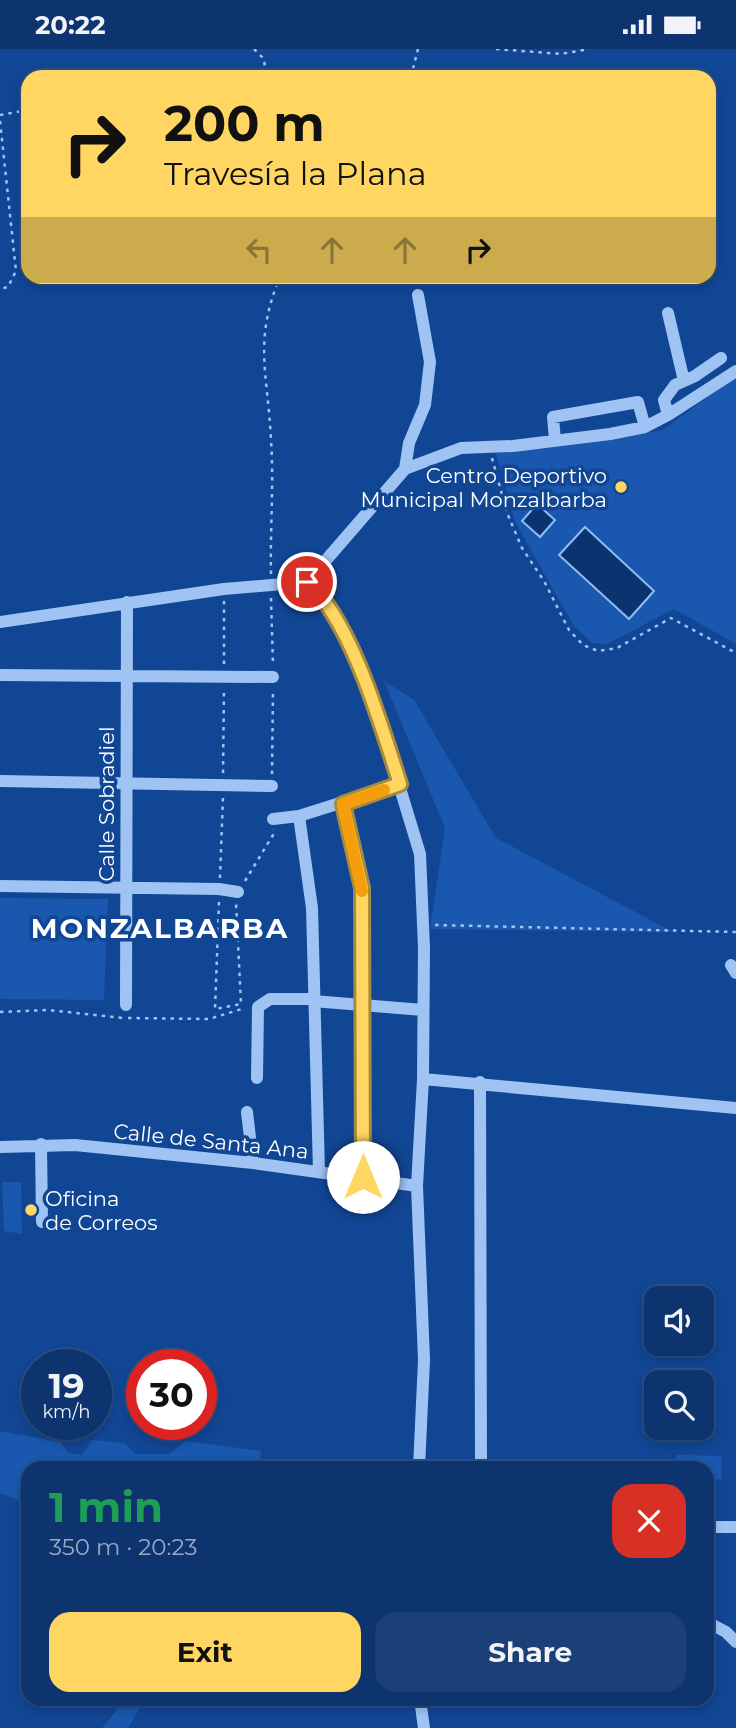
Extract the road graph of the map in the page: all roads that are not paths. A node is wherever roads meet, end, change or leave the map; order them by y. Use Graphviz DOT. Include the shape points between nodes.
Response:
graph roads {
  1 [pos="418,295"];
  2 [pos="668,313"];
  3 [pos="721,358"];
  4 [pos="736,371"];
  5 [pos="684,381"];
  6 [pos="668,415"];
  7 [pos="645,427"];
  8 [pos="555,441"];
  9 [pos="405,469"];
  10 [pos="307,582"];
  11 [pos="127,602"];
  12 [pos="0,622"];
  13 [pos="0,675"];
  14 [pos="125,675"];
  15 [pos="273,677"];
  16 [pos="0,781"];
  17 [pos="125,784"];
  18 [pos="400,784"];
  19 [pos="272,786"];
  20 [pos="343,804"];
  21 [pos="299,816"];
  22 [pos="273,819"];
  23 [pos="0,886"];
  24 [pos="125,887"];
  25 [pos="238,892"];
  26 [pos="313,1000"];
  27 [pos="126,1005"];
  28 [pos="364,1005"];
  29 [pos="423,1010"];
  30 [pos="257,1078"];
  31 [pos="423,1079"];
  32 [pos="480,1082"];
  33 [pos="736,1108"];
  34 [pos="247,1112"];
  35 [pos="41,1145"];
  36 [pos="0,1147"];
  37 [pos="253,1163"];
  38 [pos="319,1172"];
  39 [pos="363,1177"];
  40 [pos="417,1186"];
  41 [pos="42,1222"];
  42 [pos="419,1461"];
  43 [pos="481,1461"];
  44 [pos="714,1527"];
  45 [pos="736,1527"];
  46 [pos="714,1626"];
  47 [pos="736,1643"];
  48 [pos="421,1706"];
  49 [pos="424,1728"];
  1 -- 9 [label="street" via="430,362 425,405 409,443"];
  2 -- 5 [label="street"];
  3 -- 5 [label="street"];
  4 -- 6 [label="street"];
  5 -- 6 [label="street" via="664,400"];
  6 -- 7 [label="street"];
  7 -- 8 [label="street"];
  7 -- 8 [label="street" via="638,403 553,417"];
  8 -- 9 [label="street" via="461,448"];
  9 -- 10 [label="street"];
  10 -- 11 [label="street"];
  10 -- 18 [label="street" via="322,595 341,629 376,709"];
  11 -- 12 [label="street"];
  11 -- 14 [label="street, Calle Sobradiel"];
  13 -- 14 [label="street"];
  14 -- 15 [label="street"];
  14 -- 17 [label="street, Calle Sobradiel"];
  16 -- 17 [label="street"];
  17 -- 19 [label="street"];
  17 -- 24 [label="street, Calle Sobradiel"];
  18 -- 20 [label="street"];
  18 -- 29 [label="street" via="420,854"];
  20 -- 21 [label="street"];
  20 -- 28 [label="street" via="362,888"];
  21 -- 22 [label="street"];
  21 -- 26 [label="street" via="312,908"];
  23 -- 24 [label="street"];
  24 -- 25 [label="street"];
  24 -- 27 [label="street, Calle Sobradiel"];
  26 -- 28 [label="street"];
  26 -- 30 [label="street" via="271,999 258,1007"];
  26 -- 38 [label="street"];
  28 -- 29 [label="street"];
  28 -- 39 [label="street"];
  29 -- 31 [label="street"];
  31 -- 32 [label="street"];
  31 -- 40 [label="street"];
  32 -- 33 [label="street"];
  32 -- 43 [label="street"];
  34 -- 37 [label="street"];
  35 -- 36 [label="street, Calle de Santa Ana"];
  35 -- 37 [label="street, Calle de Santa Ana"];
  35 -- 41 [label="street"];
  37 -- 38 [label="street, Calle de Santa Ana"];
  38 -- 39 [label="street, Calle de Santa Ana"];
  39 -- 40 [label="street, Calle de Santa Ana"];
  40 -- 42 [label="street" via="424,1360"];
  44 -- 45 [label="street"];
  46 -- 47 [label="street"];
  48 -- 49 [label="street"];
}
